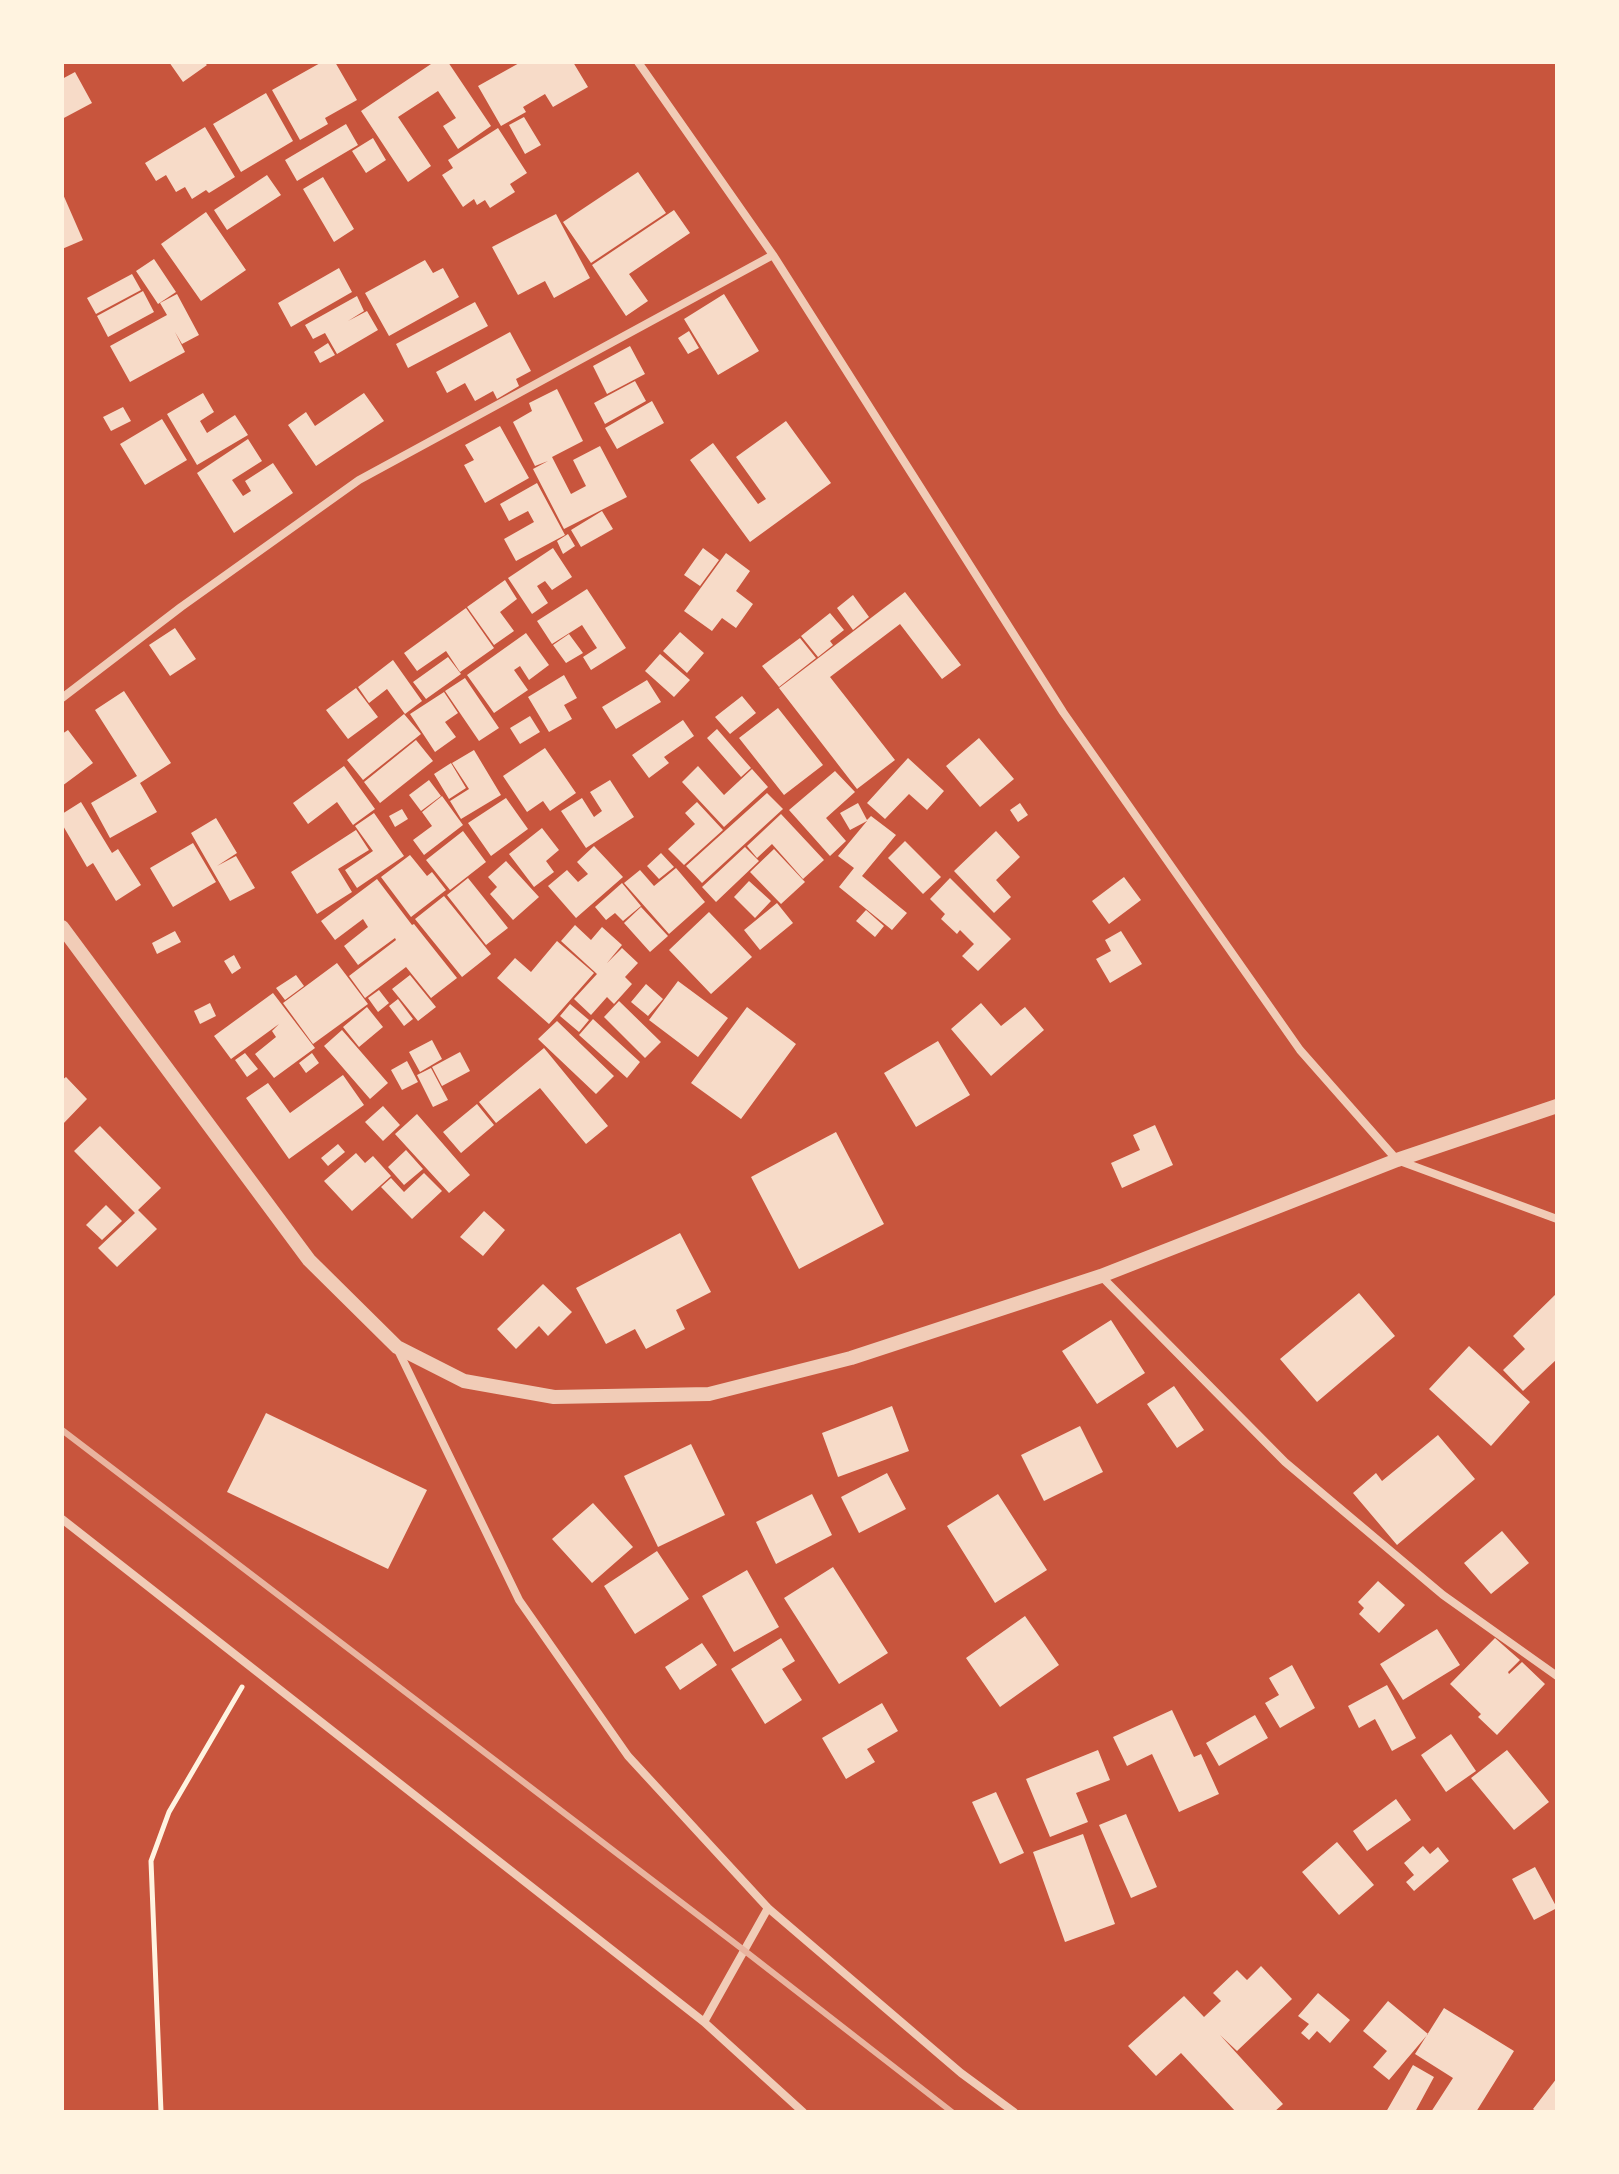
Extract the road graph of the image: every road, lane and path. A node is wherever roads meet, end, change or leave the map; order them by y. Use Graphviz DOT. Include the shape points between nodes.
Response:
graph roads {
  1 [pos="638,62"];
  2 [pos="773,255"];
  3 [pos="62,698"];
  4 [pos="62,927"];
  5 [pos="1557,1106"];
  6 [pos="1397,1160"];
  7 [pos="1557,1219"];
  8 [pos="1101,1276"];
  9 [pos="397,1347"];
  10 [pos="62,1519"];
  11 [pos="252,1669"];
  12 [pos="1557,1676"];
  13 [pos="768,1908"];
  14 [pos="704,2022"];
  15 [pos="161,2112"];
  16 [pos="803,2112"];
  17 [pos="1014,2112"];
  1 -- 2 [label="street"];
  2 -- 3 [label="street" via="359,480"];
  2 -- 6 [label="street" via="1063,712 1300,1050"];
  4 -- 9 [label="street" via="309,1260"];
  5 -- 6 [label="street"];
  6 -- 7 [label="street"];
  6 -- 8 [label="street"];
  8 -- 9 [label="street" via="851,1358 709,1394 554,1397 464,1381"];
  8 -- 12 [label="street" via="1285,1462 1443,1595"];
  9 -- 13 [label="street" via="519,1600 628,1756"];
  10 -- 11 [label="street"];
  11 -- 14 [label="street"];
  11 -- 15 [label="path" via="169,1812 151,1861"];
  13 -- 14 [label="street"];
  13 -- 17 [label="street"];
  14 -- 16 [label="street"];
}
